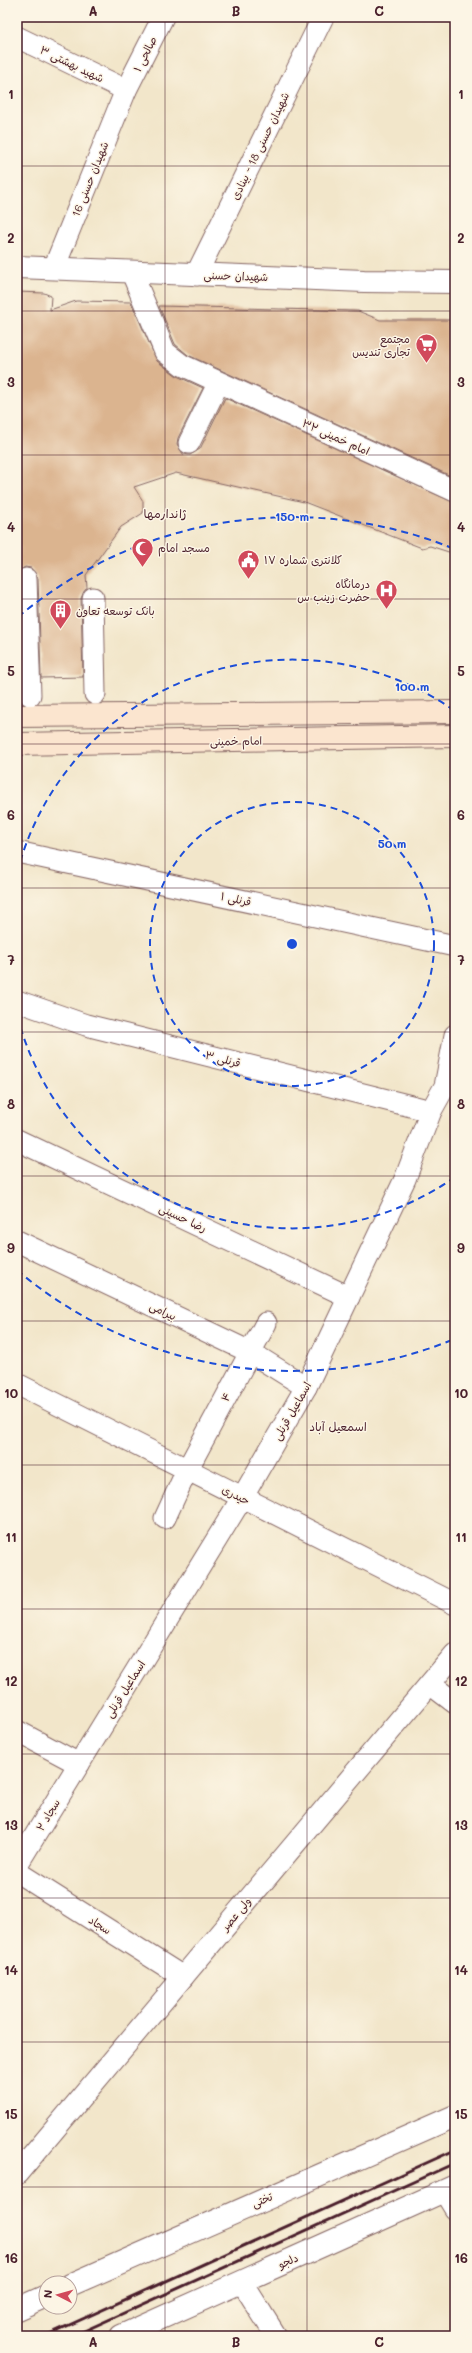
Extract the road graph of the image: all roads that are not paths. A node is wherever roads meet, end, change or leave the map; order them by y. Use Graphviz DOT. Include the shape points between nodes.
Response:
graph roads {
  1 [pos="164,17"];
  2 [pos="323,17"];
  3 [pos="17,37"];
  4 [pos="126,90"];
  5 [pos="17,267"];
  6 [pos="54,268"];
  7 [pos="132,273"];
  8 [pos="196,275"];
  9 [pos="455,282"];
  10 [pos="217,383"];
  11 [pos="189,443"];
  12 [pos="455,491"];
  13 [pos="26,579"];
  14 [pos="93,598"];
  15 [pos="95,694"];
  16 [pos="30,695"];
  17 [pos="455,712"];
  18 [pos="17,716"];
  19 [pos="455,736"];
  20 [pos="17,744"];
  21 [pos="17,852"];
  22 [pos="455,946"];
  23 [pos="17,1001"];
  24 [pos="455,1035"];
  25 [pos="432,1111"];
  26 [pos="17,1140"];
  27 [pos="17,1241"];
  28 [pos="349,1297"];
  29 [pos="266,1323"];
  30 [pos="250,1352"];
  31 [pos="17,1384"];
  32 [pos="306,1387"];
  33 [pos="187,1470"];
  34 [pos="242,1498"];
  35 [pos="165,1518"];
  36 [pos="455,1604"];
  37 [pos="455,1654"];
  38 [pos="430,1684"];
  39 [pos="455,1702"];
  40 [pos="17,1731"];
  41 [pos="79,1764"];
  42 [pos="17,1865"];
  43 [pos="17,1872"];
  44 [pos="183,1977"];
  45 [pos="455,2116"];
  46 [pos="17,2174"];
  47 [pos="451,2195"];
  48 [pos="78,2281"];
  49 [pos="242,2282"];
  50 [pos="38,2300"];
  51 [pos="17,2309"];
  52 [pos="121,2336"];
  53 [pos="276,2336"];
  1 -- 4 [label="street, صالحی ۱"];
  2 -- 8 [label="street, شهیدان حسنی 18 - بینادی"];
  3 -- 4 [label="street, شهید بهشتی ۳"];
  4 -- 6 [label="street, شهیدان حسنی 16"];
  5 -- 6 [label="street, شهیدان حسنی"];
  6 -- 7 [label="street, شهیدان حسنی"];
  7 -- 8 [label="street, شهیدان حسنی"];
  7 -- 10 [label="street, امام خمینی ۳۲" via="165,352 182,365"];
  8 -- 9 [label="street, شهیدان حسنی"];
  10 -- 11 [label="street"];
  10 -- 12 [label="street, امام خمینی ۳۲"];
  13 -- 16 [label="street"];
  14 -- 15 [label="street"];
  17 -- 18 [label="main road"];
  19 -- 20 [label="main road, امام خمینی"];
  21 -- 22 [label="street, قرنلی ۱"];
  23 -- 25 [label="street, قرنلی ۳" via="86,1025"];
  24 -- 25 [label="street, اسماعیل قرنلی" via="445,1086"];
  25 -- 28 [label="street, اسماعیل قرنلی" via="405,1179"];
  26 -- 28 [label="street, رضا حسینی"];
  27 -- 30 [label="street, بیرامی"];
  28 -- 32 [label="street, اسماعیل قرنلی"];
  29 -- 30 [label="street, ۴"];
  30 -- 32 [label="street, بیرامی"];
  30 -- 33 [label="street, ۴"];
  31 -- 33 [label="street, حیدری"];
  32 -- 34 [label="street, اسماعیل قرنلی"];
  33 -- 34 [label="street, حیدری"];
  33 -- 35 [label="street, ۴"];
  34 -- 36 [label="street, حیدری"];
  34 -- 41 [label="street, اسماعیل قرنلی"];
  37 -- 38 [label="street, ولی عصر"];
  38 -- 39 [label="street"];
  38 -- 44 [label="street, ولی عصر"];
  40 -- 41 [label="street"];
  41 -- 42 [label="street, سجاد ۲"];
  43 -- 44 [label="street, سجاد"];
  44 -- 46 [label="street, ولی عصر"];
  45 -- 48 [label="street, تختی"];
  47 -- 49 [label="street, دلجو"];
  49 -- 52 [label="street, دلجو"];
  49 -- 53 [label="street"];
  50 -- 51 [label="street"];
}
